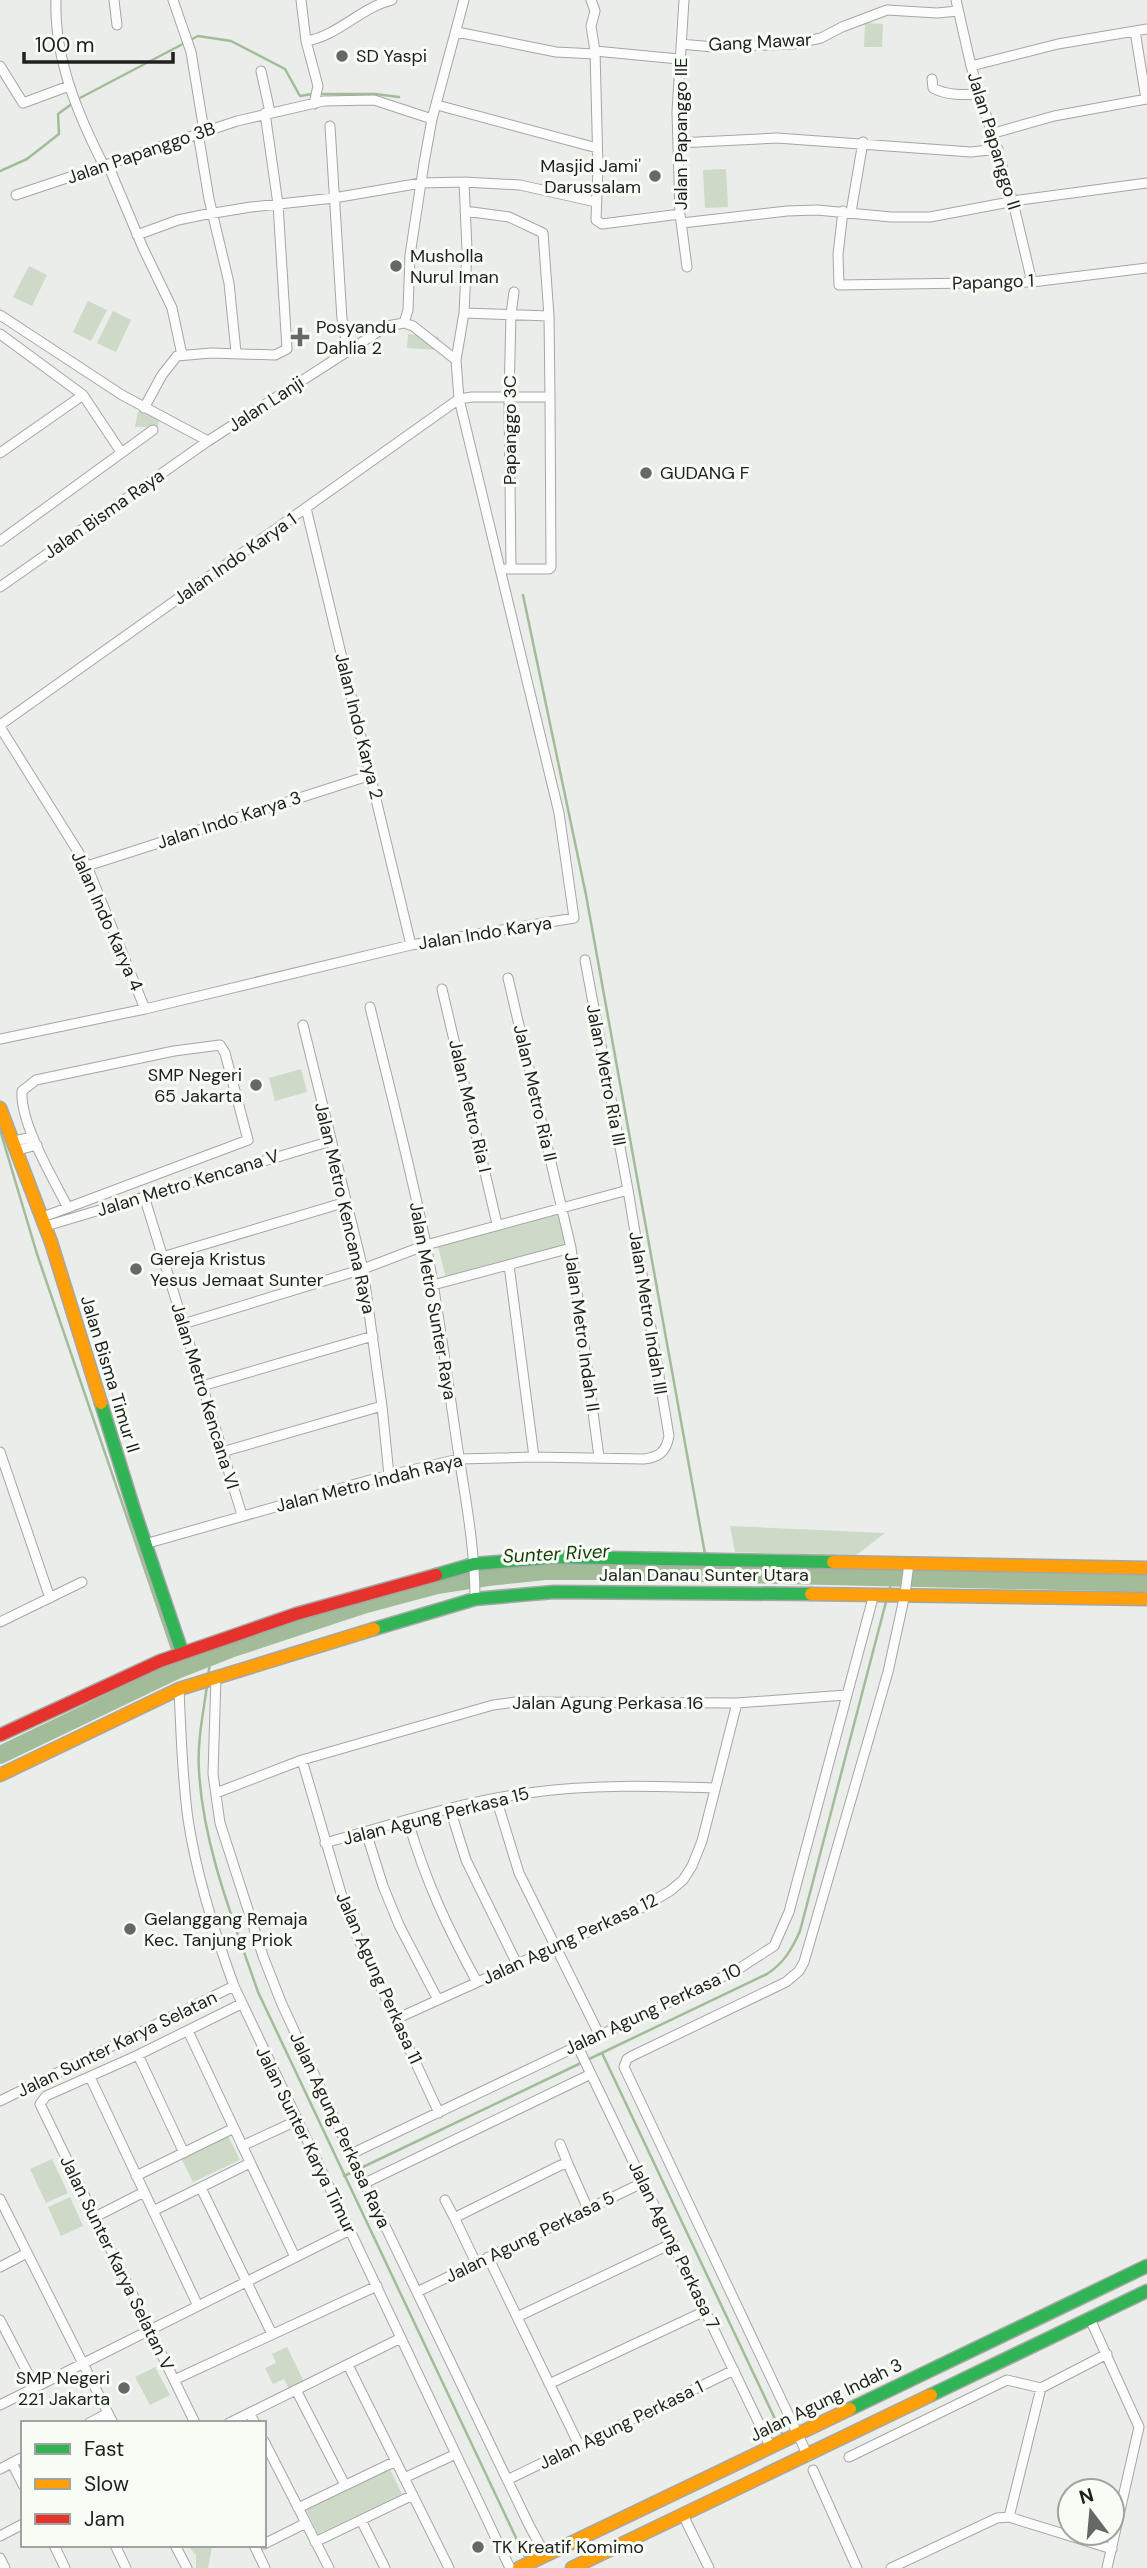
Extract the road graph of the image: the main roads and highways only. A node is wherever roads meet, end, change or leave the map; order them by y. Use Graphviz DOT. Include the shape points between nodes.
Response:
graph roads {
  1 [pos="0,1108"];
  2 [pos="1147,1567"];
  3 [pos="1147,1599"];
  4 [pos="180,1653"];
  5 [pos="0,1735"];
  6 [pos="0,1775"];
  7 [pos="1147,2266"];
  8 [pos="1147,2291"];
  9 [pos="517,2568"];
  10 [pos="572,2568"];
  1 -- 4 [label="main road, Jalan Bisma Timur II" via="44,1221"];
  2 -- 4 [label="main road, Jalan Danau Sunter Utara" via="557,1557 474,1567 333,1603"];
  3 -- 6 [label="main road, Jalan Danau Sunter Utara" via="902,1592 475,1595 182,1688"];
  4 -- 5 [label="main road, Jalan Danau Sunter Utara"];
  7 -- 9 [label="main road, Jalan Agung Indah 3"];
  8 -- 10 [label="main road"];
}
